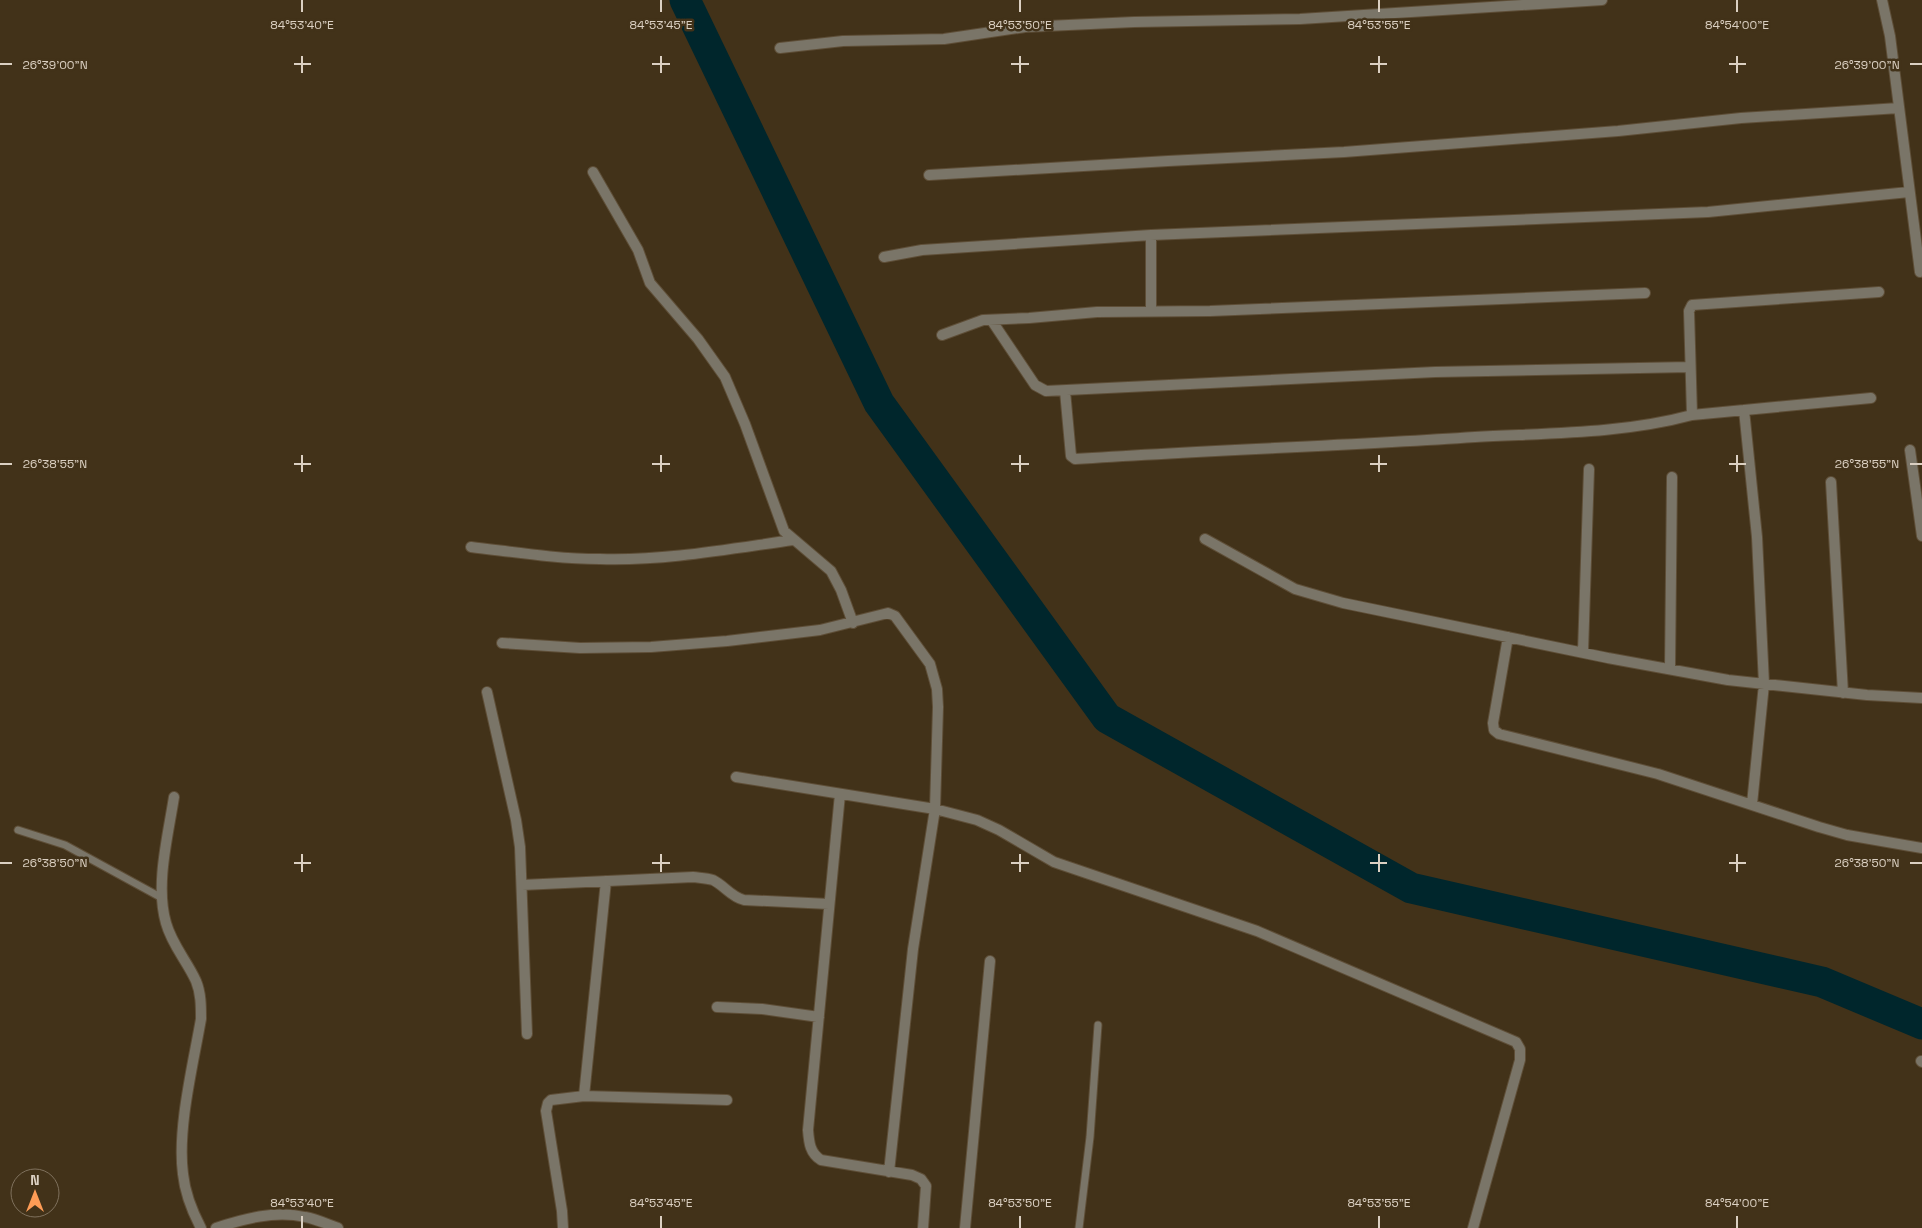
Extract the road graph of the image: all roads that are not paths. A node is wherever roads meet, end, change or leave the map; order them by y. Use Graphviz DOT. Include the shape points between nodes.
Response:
graph roads {
  1 [pos="1602,0"];
  2 [pos="1882,0"];
  3 [pos="780,48"];
  4 [pos="1899,108"];
  5 [pos="593,172"];
  6 [pos="929,175"];
  7 [pos="1909,192"];
  8 [pos="1151,235"];
  9 [pos="884,257"];
  10 [pos="1920,272"];
  11 [pos="1879,292"];
  12 [pos="1645,293"];
  13 [pos="1150,311"];
  14 [pos="992,321"];
  15 [pos="942,335"];
  16 [pos="1690,367"];
  17 [pos="1065,391"];
  18 [pos="1871,398"];
  19 [pos="1744,410"];
  20 [pos="1692,415"];
  21 [pos="1910,450"];
  22 [pos="1589,469"];
  23 [pos="1672,477"];
  24 [pos="1831,482"];
  25 [pos="1922,536"];
  26 [pos="1205,539"];
  27 [pos="793,540"];
  28 [pos="471,547"];
  29 [pos="853,623"];
  30 [pos="1508,636"];
  31 [pos="502,643"];
  32 [pos="1583,652"];
  33 [pos="1670,669"];
  34 [pos="1764,684"];
  35 [pos="487,692"];
  36 [pos="1843,693"];
  37 [pos="1922,698"];
  38 [pos="736,777"];
  39 [pos="840,794"];
  40 [pos="174,797"];
  41 [pos="1752,804"];
  42 [pos="935,809"];
  43 [pos="18,830"];
  44 [pos="1922,848"];
  45 [pos="606,882"];
  46 [pos="522,886"];
  47 [pos="162,898"];
  48 [pos="830,904"];
  49 [pos="990,961"];
  50 [pos="717,1006"];
  51 [pos="819,1017"];
  52 [pos="1098,1025"];
  53 [pos="528,1034"];
  54 [pos="584,1096"];
  55 [pos="727,1100"];
  56 [pos="889,1172"];
  57 [pos="201,1228"];
  58 [pos="216,1228"];
  59 [pos="338,1228"];
  60 [pos="563,1228"];
  61 [pos="924,1228"];
  62 [pos="965,1228"];
  63 [pos="1079,1228"];
  64 [pos="1473,1228"];
  1 -- 3 [label="street" via="1300,19 1025,26 944,39 843,41"];
  2 -- 4 [label="street"];
  4 -- 6 [label="street" via="1741,118 1618,132 1354,152"];
  4 -- 7 [label="street"];
  5 -- 27 [label="street" via="638,250 650,283 698,339 725,377 781,526"];
  7 -- 8 [label="street" via="1708,212"];
  7 -- 10 [label="street"];
  8 -- 9 [label="street" via="922,250"];
  8 -- 13 [label="street"];
  11 -- 16 [label="street" via="1692,305 1689,311"];
  12 -- 13 [label="street"];
  13 -- 14 [label="street"];
  14 -- 15 [label="street" via="975,322"];
  14 -- 17 [label="street" via="1038,388"];
  16 -- 17 [label="street" via="1435,372"];
  16 -- 20 [label="street"];
  17 -- 20 [label="street" via="1071,456 1075,460 1610,429 1666,422"];
  18 -- 19 [label="street"];
  19 -- 20 [label="street"];
  19 -- 34 [label="street" via="1757,537"];
  21 -- 25 [label="street"];
  22 -- 32 [label="street"];
  23 -- 33 [label="street"];
  24 -- 36 [label="street"];
  26 -- 30 [label="street" via="1296,588 1318,596"];
  27 -- 28 [label="street" via="683,555 600,560"];
  27 -- 29 [label="street" via="831,571"];
  29 -- 31 [label="street" via="792,634 651,647 580,648"];
  29 -- 42 [label="street" via="883,613 892,614 930,664 938,707"];
  30 -- 32 [label="street"];
  30 -- 41 [label="street" via="1493,723 1496,732 1658,774"];
  32 -- 33 [label="street"];
  33 -- 34 [label="street"];
  34 -- 36 [label="street"];
  34 -- 41 [label="street"];
  35 -- 46 [label="street" via="516,820"];
  36 -- 37 [label="street"];
  38 -- 39 [label="street"];
  39 -- 42 [label="street"];
  39 -- 48 [label="street"];
  40 -- 47 [label="street"];
  41 -- 44 [label="street" via="1847,835"];
  42 -- 56 [label="street" via="913,949"];
  42 -- 64 [label="street" via="978,820 1054,862 1257,931 1516,1042 1520,1060"];
  43 -- 47 [label="lane" via="64,845"];
  45 -- 46 [label="street"];
  45 -- 48 [label="street" via="706,878 744,900"];
  45 -- 54 [label="street"];
  46 -- 53 [label="street"];
  47 -- 57 [label="street" via="172,940 196,980 201,1003 182,1150 187,1193"];
  48 -- 51 [label="street"];
  49 -- 62 [label="street"];
  50 -- 51 [label="street"];
  51 -- 56 [label="street" via="808,1130 811,1150 821,1160"];
  52 -- 63 [label="lane"];
  54 -- 55 [label="street"];
  54 -- 60 [label="street" via="556,1098 547,1107"];
  56 -- 61 [label="street" via="912,1175 924,1182"];
  58 -- 59 [label="street" via="242,1220 290,1215 304,1216"];
}
